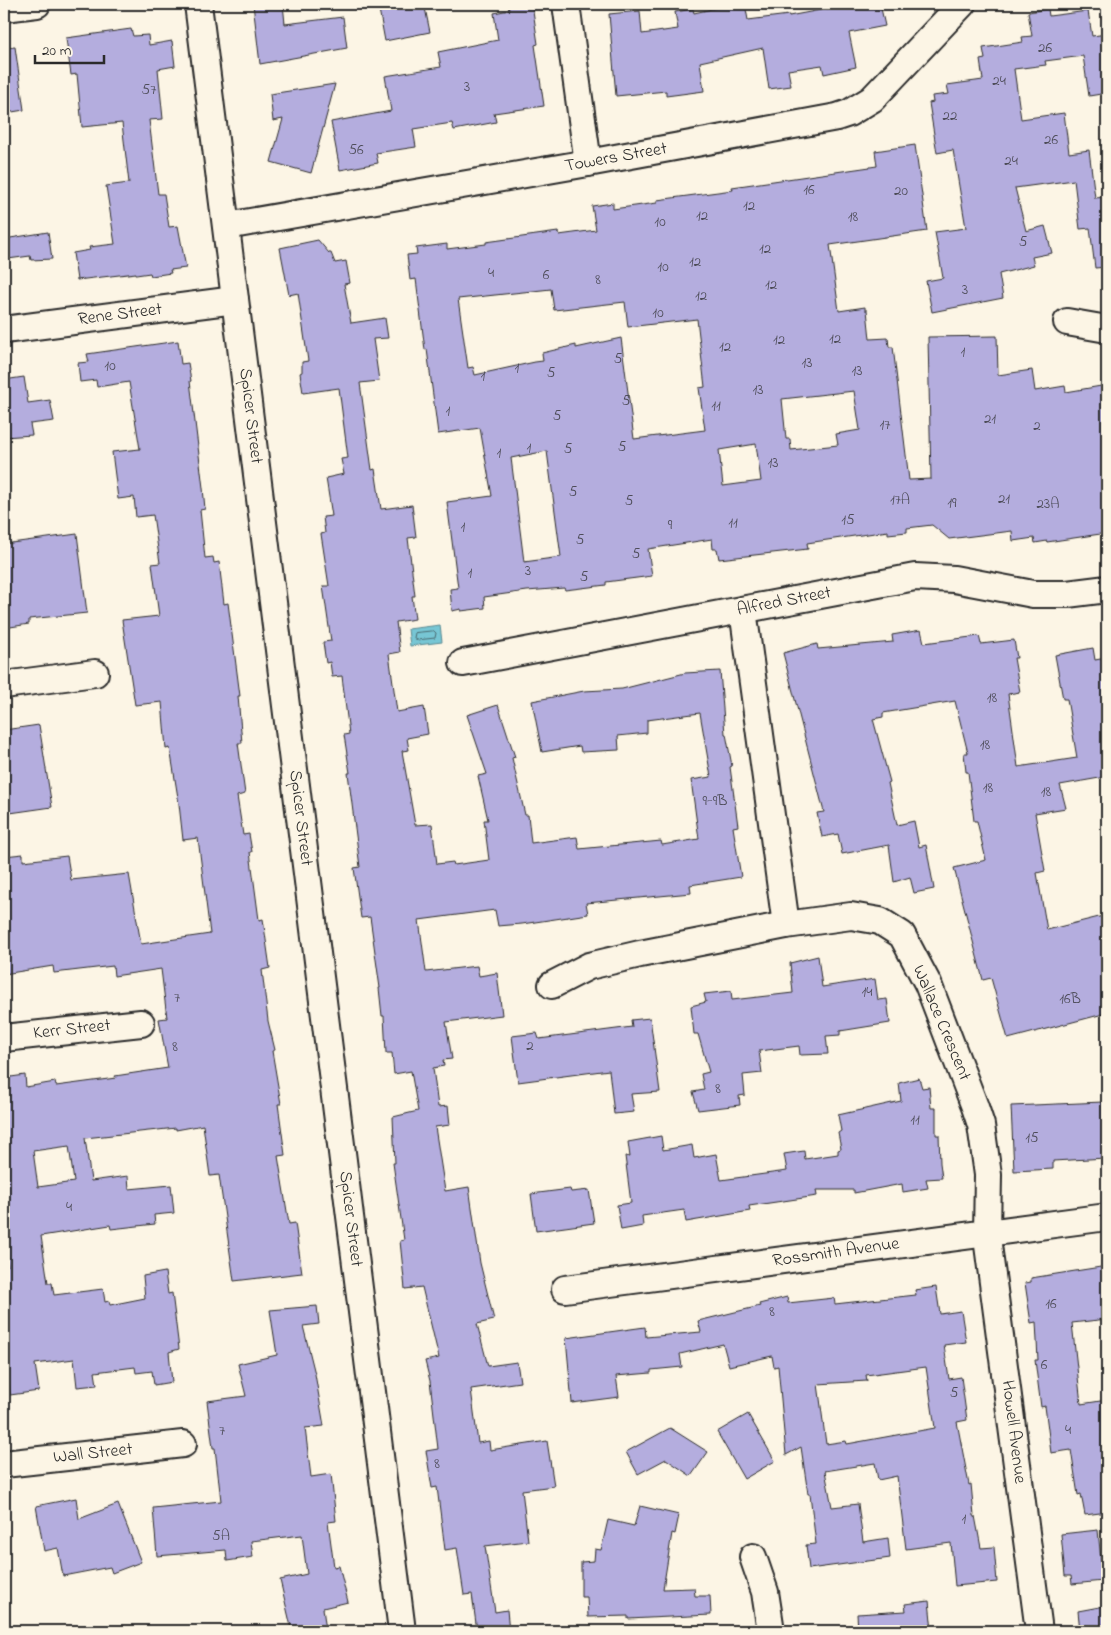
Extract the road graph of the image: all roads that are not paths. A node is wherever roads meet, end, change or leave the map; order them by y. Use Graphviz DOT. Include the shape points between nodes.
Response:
graph roads {
  1 [pos="37,4"];
  2 [pos="198,4"];
  3 [pos="566,4"];
  4 [pos="956,5"];
  5 [pos="4,8"];
  6 [pos="588,163"];
  7 [pos="227,226"];
  8 [pos="235,300"];
  9 [pos="1067,322"];
  10 [pos="1107,329"];
  11 [pos="4,330"];
  12 [pos="1107,589"];
  13 [pos="743,610"];
  14 [pos="463,663"];
  15 [pos="95,673"];
  16 [pos="4,685"];
  17 [pos="786,925"];
  18 [pos="552,985"];
  19 [pos="141,1023"];
  20 [pos="4,1038"];
  21 [pos="1107,1217"];
  22 [pos="987,1233"];
  23 [pos="565,1289"];
  24 [pos="183,1444"];
  25 [pos="4,1464"];
  26 [pos="753,1557"];
  27 [pos="402,1631"];
  28 [pos="771,1631"];
  29 [pos="1039,1631"];
  1 -- 5 [label="street"];
  2 -- 7 [label="street, Spicer Street"];
  3 -- 6 [label="street"];
  4 -- 6 [label="street, Towers Street" via="872,99 849,114"];
  6 -- 7 [label="street, Towers Street"];
  7 -- 8 [label="street, Spicer Street"];
  8 -- 11 [label="street, Rene Street"];
  8 -- 27 [label="street, Spicer Street"];
  9 -- 10 [label="street"];
  12 -- 13 [label="street, Alfred Street" via="1033,594 954,579 915,578"];
  13 -- 14 [label="street, Alfred Street"];
  13 -- 17 [label="street"];
  15 -- 16 [label="street"];
  17 -- 18 [label="street, Wallace Crescent" via="589,966"];
  17 -- 22 [label="street, Wallace Crescent" via="851,916 880,921 902,935 928,984 981,1125 988,1176"];
  19 -- 20 [label="street, Kerr Street"];
  21 -- 22 [label="street, Rossmith Avenue"];
  22 -- 23 [label="street, Rossmith Avenue"];
  22 -- 29 [label="street, Howell Avenue"];
  24 -- 25 [label="street, Wall Street"];
  26 -- 28 [label="street" via="765,1592"];
}
